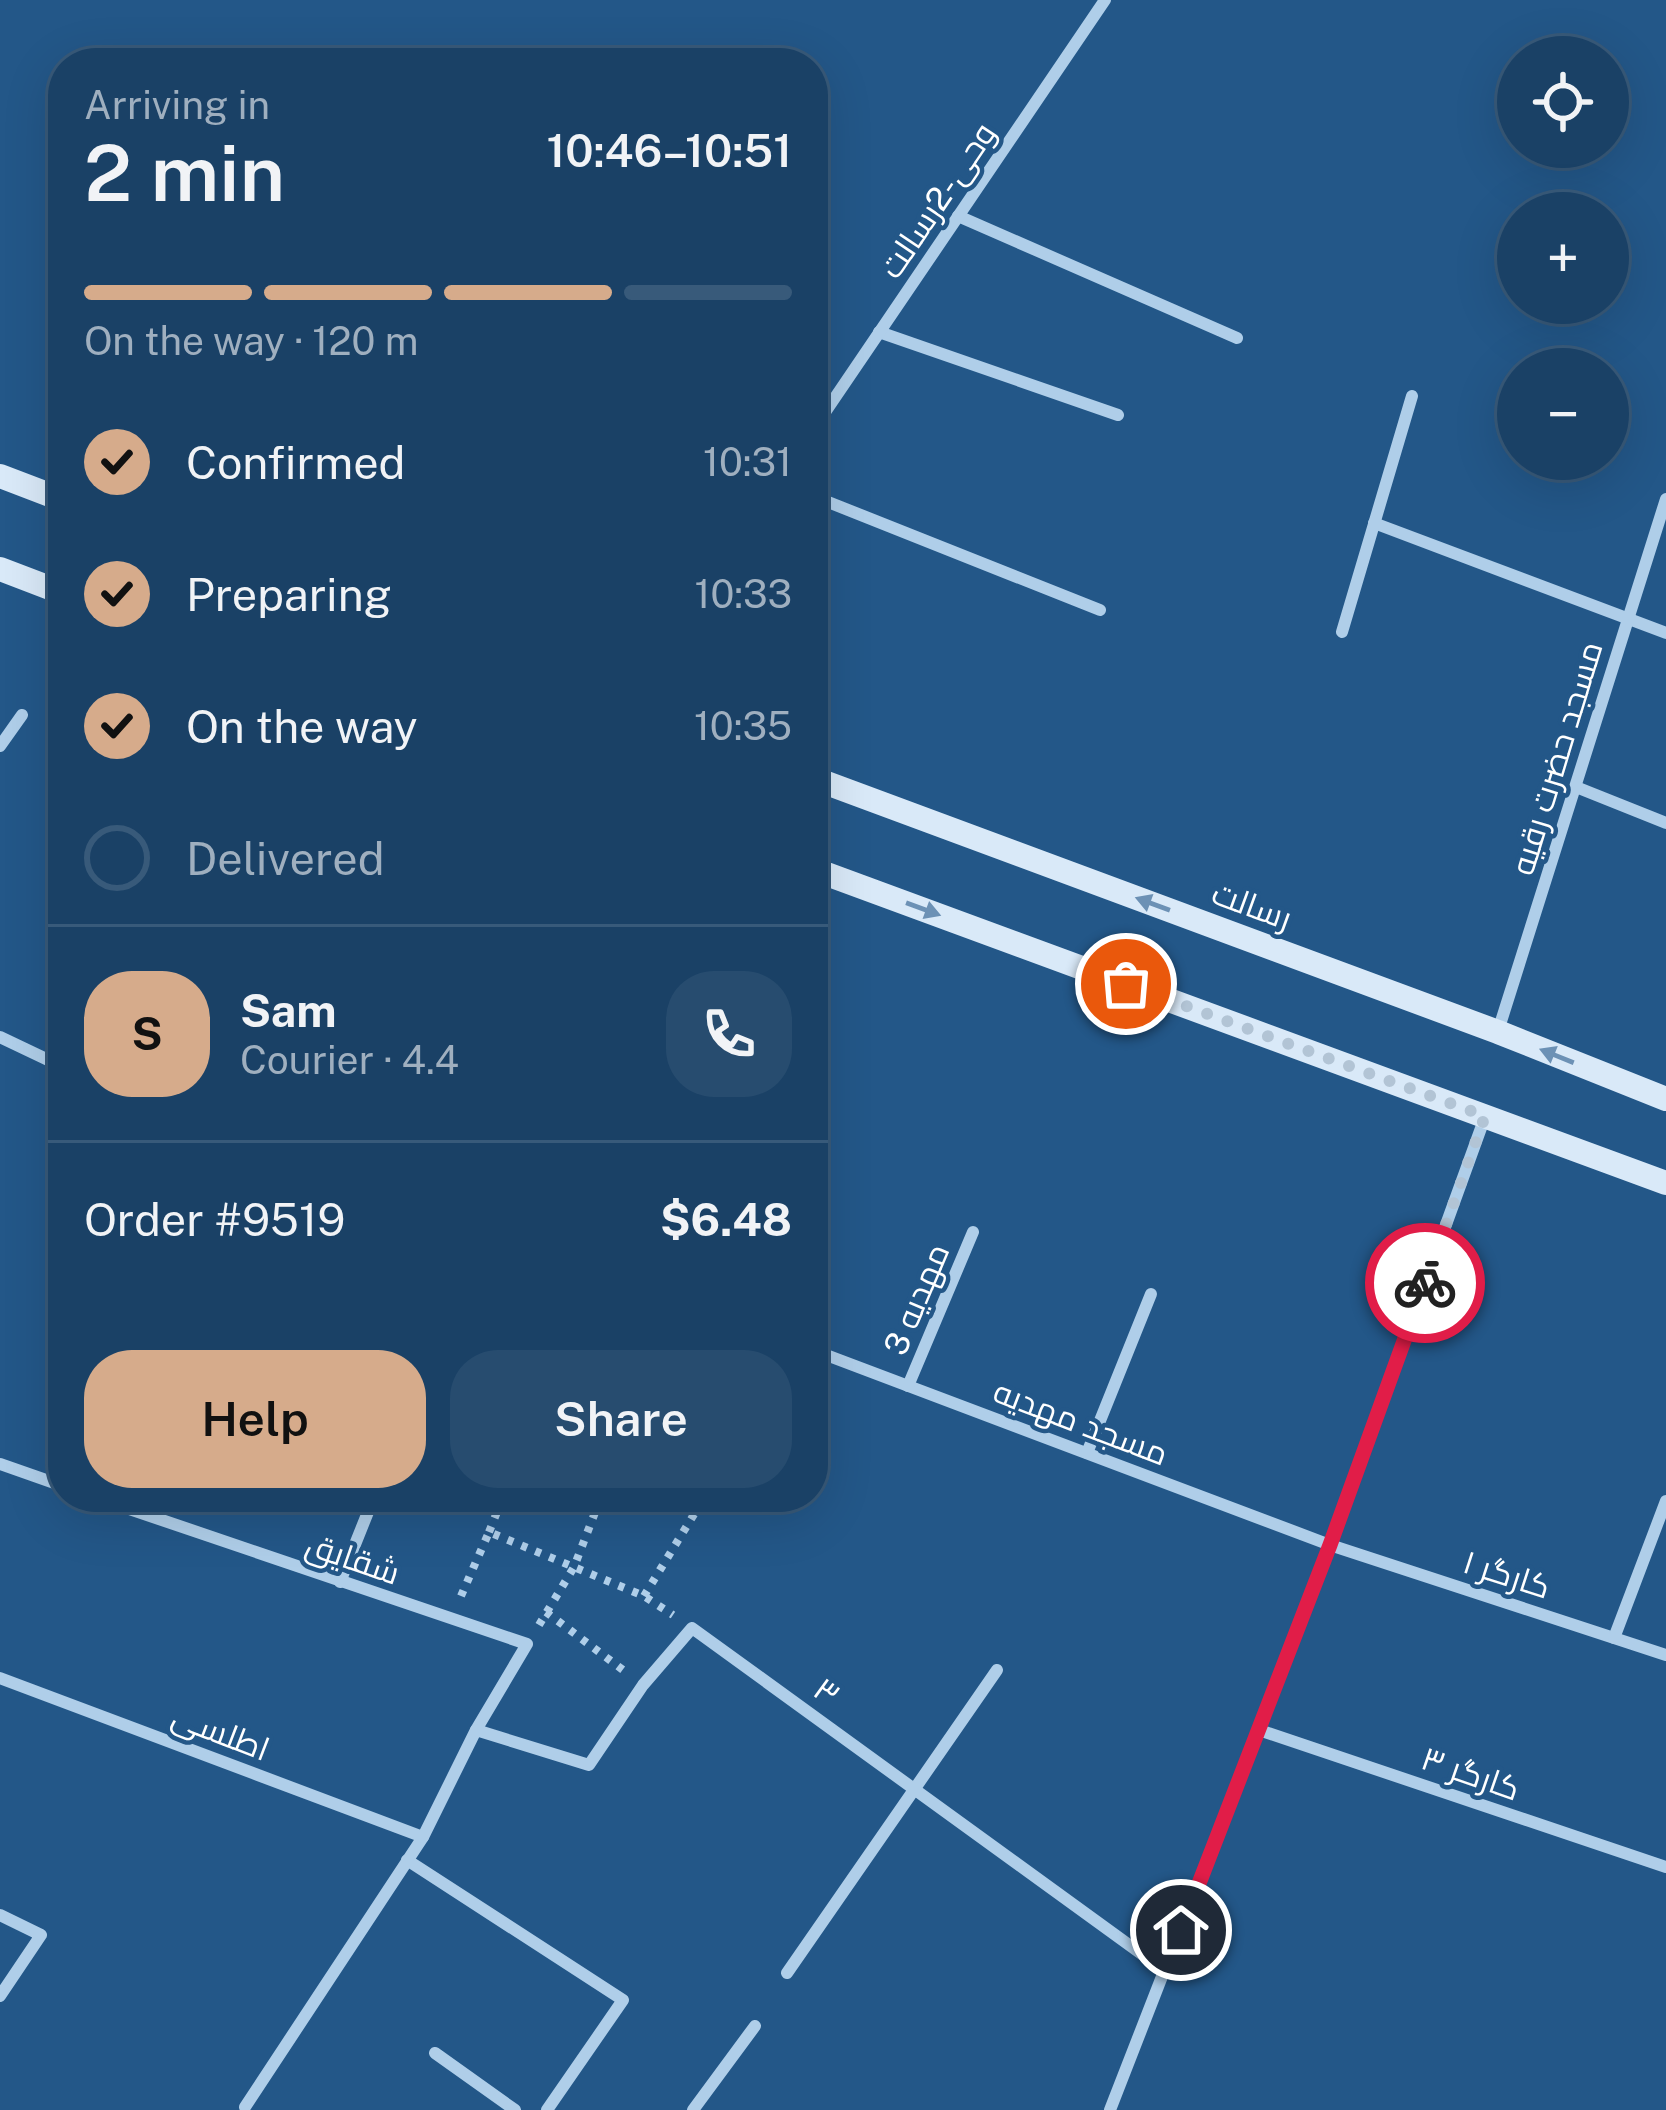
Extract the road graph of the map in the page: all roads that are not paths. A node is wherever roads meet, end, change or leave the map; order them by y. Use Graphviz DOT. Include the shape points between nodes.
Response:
graph roads {
  1 [pos="1105,0"];
  2 [pos="958,216"];
  3 [pos="880,332"];
  4 [pos="1237,338"];
  5 [pos="1412,396"];
  6 [pos="828,408"];
  7 [pos="1118,415"];
  8 [pos="0,476"];
  9 [pos="48,494"];
  10 [pos="1666,500"];
  11 [pos="828,502"];
  12 [pos="1374,523"];
  13 [pos="0,569"];
  14 [pos="48,587"];
  15 [pos="1100,610"];
  16 [pos="1628,619"];
  17 [pos="1342,632"];
  18 [pos="1666,633"];
  19 [pos="22,715"];
  20 [pos="0,746"];
  21 [pos="828,784"];
  22 [pos="1576,787"];
  23 [pos="1666,823"];
  24 [pos="828,874"];
  25 [pos="1498,1032"];
  26 [pos="0,1037"];
  27 [pos="48,1060"];
  28 [pos="1666,1099"];
  29 [pos="1485,1116"];
  30 [pos="1666,1183"];
  31 [pos="974,1232"];
  32 [pos="1151,1294"];
  33 [pos="828,1357"];
  34 [pos="908,1386"];
  35 [pos="1087,1454"];
  36 [pos="0,1464"];
  37 [pos="48,1481"];
  38 [pos="1666,1501"];
  39 [pos="137,1512"];
  40 [pos="368,1512"];
  41 [pos="1330,1545"];
  42 [pos="340,1582"];
  43 [pos="1614,1638"];
  44 [pos="1666,1655"];
  45 [pos="997,1670"];
  46 [pos="0,1678"];
  47 [pos="476,1730"];
  48 [pos="1259,1730"];
  49 [pos="914,1787"];
  50 [pos="423,1837"];
  51 [pos="407,1860"];
  52 [pos="1666,1867"];
  53 [pos="0,1915"];
  54 [pos="1165,1970"];
  55 [pos="787,1973"];
  56 [pos="0,1996"];
  57 [pos="755,2026"];
  58 [pos="435,2054"];
  59 [pos="246,2109"];
  60 [pos="515,2110"];
  61 [pos="547,2110"];
  62 [pos="693,2110"];
  63 [pos="1112,2110"];
  1 -- 2 [label="street, وحی-2رسالت"];
  2 -- 3 [label="street, وحی-2رسالت"];
  2 -- 4 [label="street"];
  3 -- 6 [label="street, وحی-2رسالت"];
  3 -- 7 [label="street"];
  5 -- 12 [label="street"];
  8 -- 9 [label="main road"];
  10 -- 16 [label="street, مسجد حضرت رقیه"];
  11 -- 15 [label="street"];
  12 -- 16 [label="street"];
  12 -- 17 [label="street"];
  13 -- 14 [label="main road"];
  16 -- 18 [label="street"];
  16 -- 22 [label="street, مسجد حضرت رقیه"];
  19 -- 20 [label="street"];
  25 -- 21 [label="main road, رسالت, one-way"];
  22 -- 23 [label="street"];
  22 -- 25 [label="street, مسجد حضرت رقیه"];
  24 -- 29 [label="main road, one-way"];
  28 -- 25 [label="main road, رسالت, one-way"];
  26 -- 27 [label="street"];
  29 -- 30 [label="main road"];
  29 -- 41 [label="street"];
  31 -- 34 [label="street, مهدیه 3"];
  32 -- 35 [label="street"];
  33 -- 34 [label="street, مسجد مهدیه"];
  34 -- 35 [label="street, مسجد مهدیه"];
  35 -- 41 [label="street, مسجد مهدیه"];
  36 -- 37 [label="street"];
  38 -- 43 [label="street"];
  39 -- 42 [label="street, شقایق"];
  40 -- 42 [label="street"];
  41 -- 43 [label="street, کارگر ۱"];
  41 -- 48 [label="street"];
  42 -- 47 [label="street, شقایق" via="527,1644"];
  43 -- 44 [label="street, کارگر ۱"];
  45 -- 49 [label="street"];
  46 -- 50 [label="street, اطلسی"];
  47 -- 49 [label="street, ۳" via="589,1765 692,1628"];
  47 -- 50 [label="street"];
  48 -- 52 [label="street, کارگر ۳"];
  48 -- 54 [label="street"];
  49 -- 54 [label="street, ۳"];
  49 -- 55 [label="street"];
  50 -- 51 [label="street"];
  51 -- 59 [label="street"];
  51 -- 61 [label="street" via="622,2000"];
  53 -- 56 [label="street" via="41,1936"];
  54 -- 63 [label="street"];
  57 -- 62 [label="street"];
  58 -- 60 [label="street"];
}
